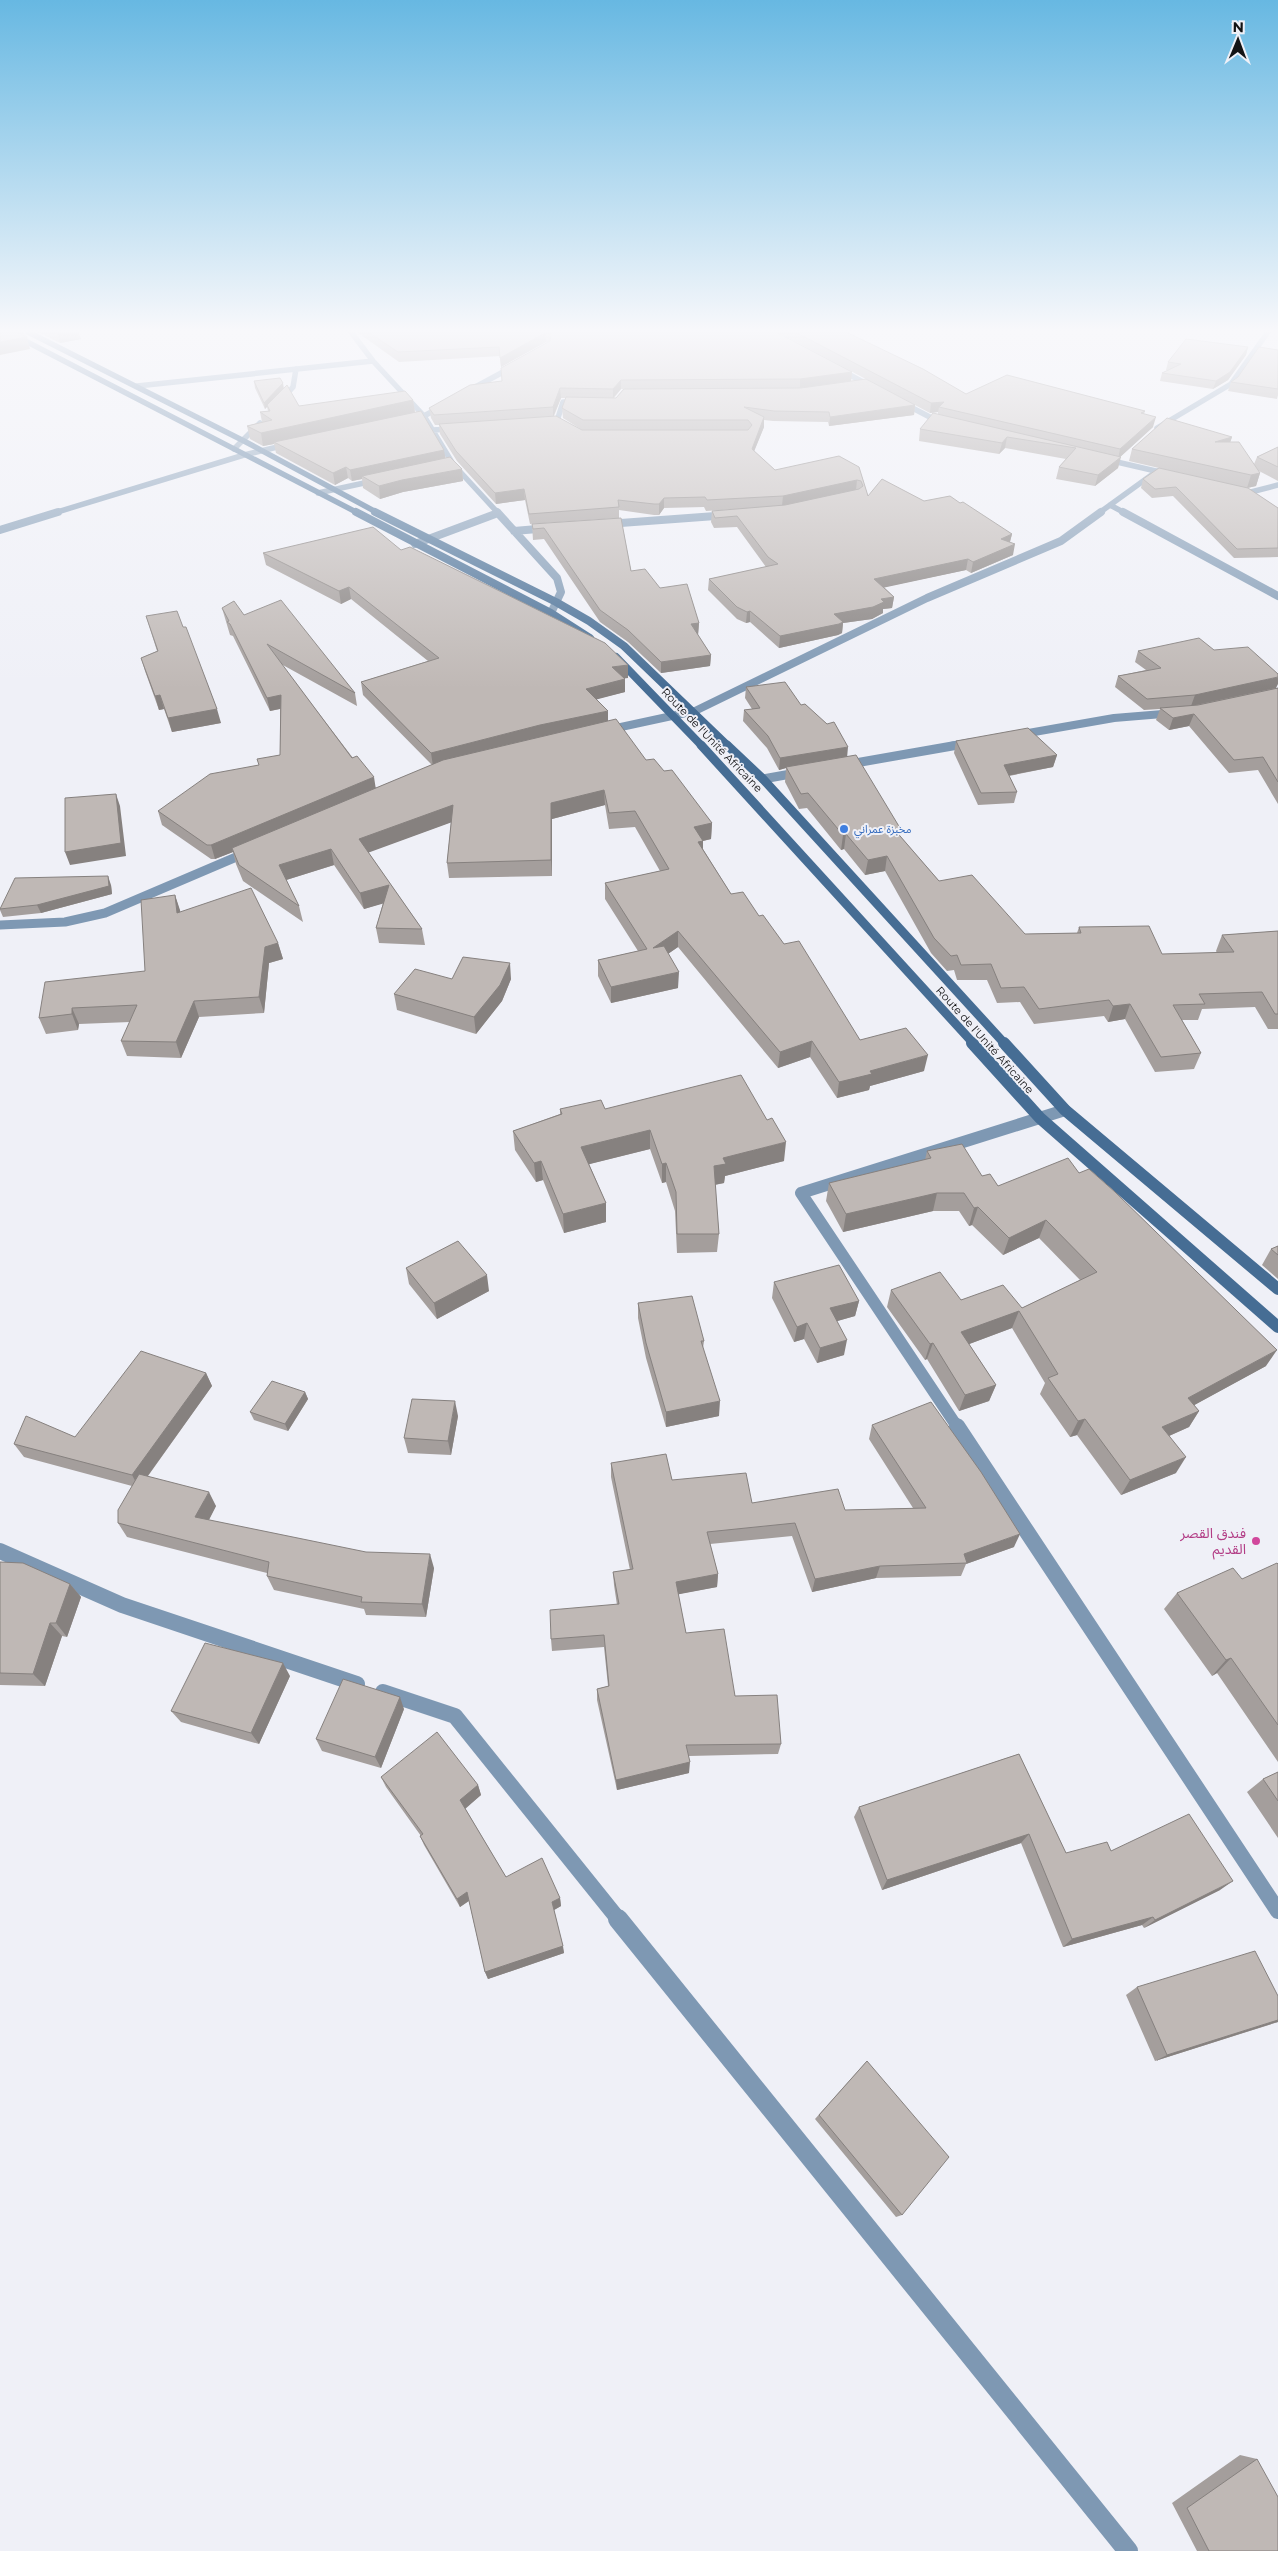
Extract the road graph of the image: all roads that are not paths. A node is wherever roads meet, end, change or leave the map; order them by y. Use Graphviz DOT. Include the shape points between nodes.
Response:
graph roads {
  1 [pos="237,451"];
  2 [pos="257,451"];
  3 [pos="262,451"];
  4 [pos="445,451"];
  5 [pos="244,455"];
  6 [pos="1126,456"];
  7 [pos="1092,457"];
  8 [pos="1120,463"];
  9 [pos="453,464"];
  10 [pos="444,466"];
  11 [pos="1156,471"];
  12 [pos="1166,473"];
  13 [pos="388,478"];
  14 [pos="1278,485"];
  15 [pos="331,490"];
  16 [pos="1238,491"];
  17 [pos="1247,493"];
  18 [pos="318,494"];
  19 [pos="1254,497"];
  20 [pos="1110,505"];
  21 [pos="498,513"];
  22 [pos="733,515"];
  23 [pos="594,525"];
  24 [pos="554,528"];
  25 [pos="0,530"];
  26 [pos="514,531"];
  27 [pos="428,539"];
  28 [pos="415,544"];
  29 [pos="1278,596"];
  30 [pos="556,602"];
  31 [pos="551,613"];
  32 [pos="590,621"];
  33 [pos="574,627"];
  34 [pos="595,642"];
  35 [pos="609,651"];
  36 [pos="695,711"];
  37 [pos="1182,713"];
  38 [pos="674,716"];
  39 [pos="599,732"];
  40 [pos="1007,736"];
  41 [pos="978,741"];
  42 [pos="831,767"];
  43 [pos="812,770"];
  44 [pos="763,779"];
  45 [pos="260,847"];
  46 [pos="0,925"];
  47 [pos="1065,1110"];
  48 [pos="1040,1118"];
  49 [pos="1278,1289"];
  50 [pos="1278,1327"];
  51 [pos="0,1552"];
  52 [pos="1278,1911"];
  53 [pos="1128,2551"];
  1 -- 5 [label="main road"];
  2 -- 5 [label="street"];
  3 -- 15 [label="main road, Route de l'Unité Africaine"];
  4 -- 9 [label="street"];
  5 -- 18 [label="main road"];
  5 -- 25 [label="street"];
  6 -- 8 [label="street"];
  7 -- 8 [label="street"];
  8 -- 11 [label="street"];
  9 -- 10 [label="street"];
  9 -- 21 [label="street"];
  11 -- 12 [label="street"];
  11 -- 20 [label="street"];
  13 -- 15 [label="street"];
  14 -- 17 [label="street"];
  15 -- 18 [label="street"];
  15 -- 27 [label="main road, Route de l'Unité Africaine"];
  16 -- 17 [label="street"];
  17 -- 19 [label="street"];
  18 -- 28 [label="main road"];
  20 -- 29 [label="street"];
  20 -- 36 [label="street" via="1061,541 928,598"];
  21 -- 26 [label="street"];
  21 -- 27 [label="street"];
  22 -- 23 [label="street"];
  24 -- 26 [label="street"];
  26 -- 30 [label="street" via="557,578 561,592"];
  27 -- 28 [label="street"];
  27 -- 30 [label="main road, Route de l'Unité Africaine"];
  28 -- 31 [label="main road"];
  30 -- 31 [label="street"];
  30 -- 32 [label="main road, Route de l'Unité Africaine"];
  31 -- 33 [label="main road"];
  32 -- 33 [label="main road"];
  32 -- 36 [label="main road, Route de l'Unité Africaine" via="624,646"];
  33 -- 34 [label="main road"];
  35 -- 38 [label="main road, Route de l'Unité Africaine"];
  36 -- 38 [label="street"];
  36 -- 44 [label="main road, Route de l'Unité Africaine"];
  37 -- 40 [label="street" via="1114,718"];
  38 -- 39 [label="street"];
  38 -- 48 [label="main road, Route de l'Unité Africaine"];
  41 -- 42 [label="street"];
  43 -- 44 [label="street"];
  44 -- 47 [label="main road, Route de l'Unité Africaine"];
  45 -- 46 [label="street" via="105,914 65,922"];
  47 -- 48 [label="street"];
  47 -- 49 [label="main road, Route de l'Unité Africaine"];
  48 -- 50 [label="main road, Route de l'Unité Africaine"];
  48 -- 52 [label="street" via="801,1193"];
  51 -- 53 [label="street" via="122,1605 455,1716"];
}
